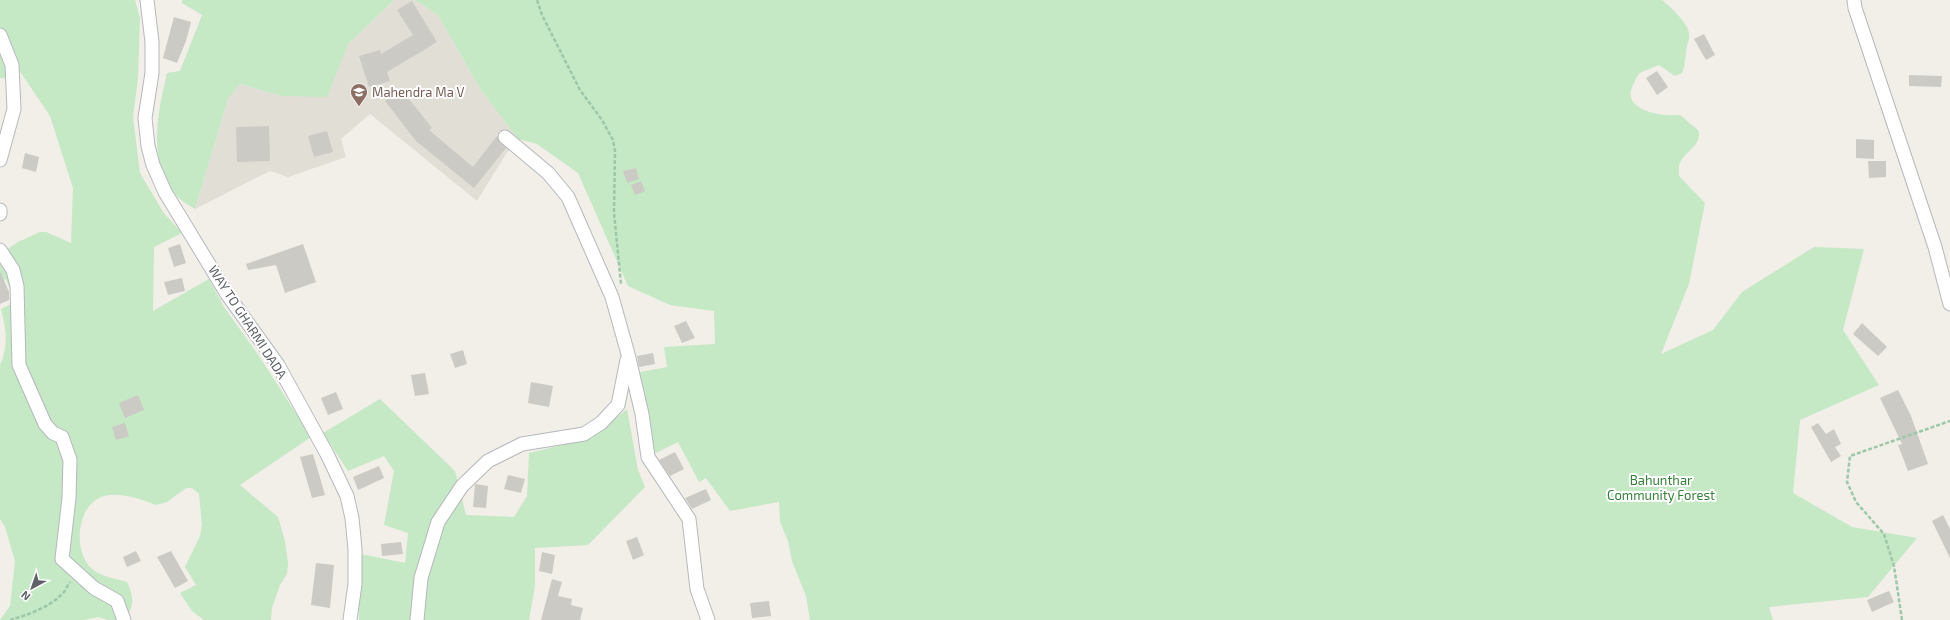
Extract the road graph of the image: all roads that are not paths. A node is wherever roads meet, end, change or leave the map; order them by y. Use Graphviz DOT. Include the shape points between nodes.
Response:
graph roads {
  1 [pos="147,0"];
  2 [pos="1854,0"];
  3 [pos="0,35"];
  4 [pos="505,136"];
  5 [pos="0,160"];
  6 [pos="0,210"];
  7 [pos="0,214"];
  8 [pos="0,250"];
  9 [pos="1950,304"];
  10 [pos="628,354"];
  11 [pos="124,620"];
  12 [pos="350,620"];
  13 [pos="417,620"];
  14 [pos="708,620"];
  1 -- 12 [label="street, WAY TO GHARMI DADA" via="152,73 145,118 153,165 168,198 236,310 278,365 347,496 355,549 355,584"];
  2 -- 9 [label="street" via="1935,247"];
  3 -- 5 [label="street" via="12,65 14,109"];
  4 -- 10 [label="street" via="548,173 568,197 612,297"];
  6 -- 7 [label="street"];
  8 -- 11 [label="street" via="13,270 17,286 19,365 39,412 53,433 62,437 70,460 70,498 62,559 94,588 117,601"];
  10 -- 13 [label="street" via="618,405 600,423 584,434 522,444 488,461 462,486 438,522 420,578"];
  10 -- 14 [label="street" via="642,414 648,457 688,519 697,589"];
}
